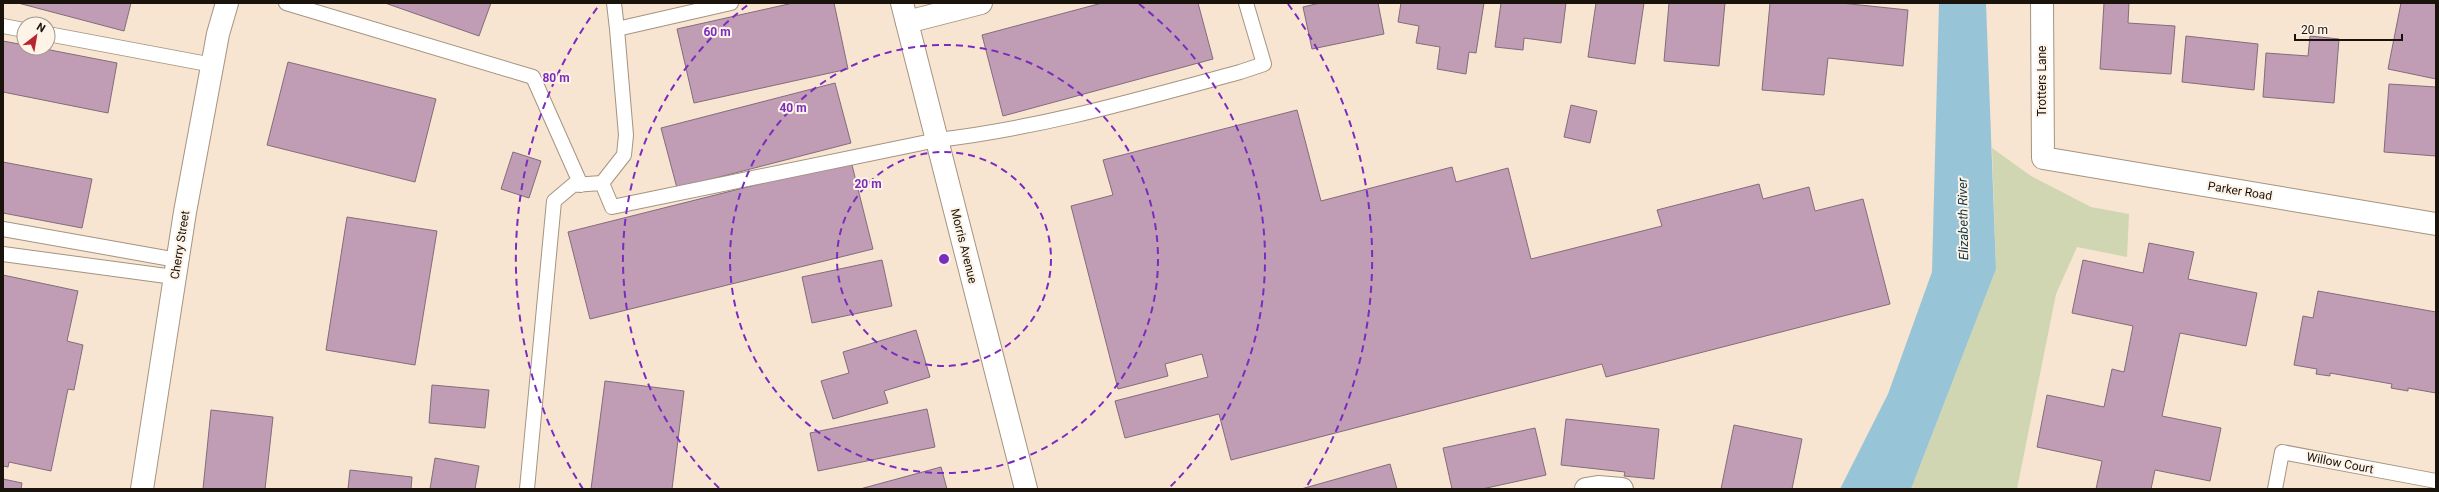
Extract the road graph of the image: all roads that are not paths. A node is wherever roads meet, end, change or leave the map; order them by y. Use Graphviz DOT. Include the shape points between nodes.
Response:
graph roads {
  1 [pos="227,3"];
  2 [pos="286,3"];
  3 [pos="614,3"];
  4 [pos="731,3"];
  5 [pos="981,3"];
  6 [pos="1246,3"];
  7 [pos="2042,3"];
  8 [pos="904,13"];
  9 [pos="3,26"];
  10 [pos="16,28"];
  11 [pos="617,29"];
  12 [pos="56,36"];
  13 [pos="212,65"];
  14 [pos="937,140"];
  15 [pos="2043,158"];
  16 [pos="602,183"];
  17 [pos="581,185"];
  18 [pos="2436,224"];
  19 [pos="3,229"];
  20 [pos="3,254"];
  21 [pos="176,269"];
  22 [pos="2436,481"];
  23 [pos="142,489"];
  24 [pos="527,489"];
  25 [pos="1026,489"];
  26 [pos="1586,489"];
  27 [pos="1622,489"];
  28 [pos="2275,489"];
  1 -- 13 [label="street, Cherry Street"];
  2 -- 17 [label="lane" via="533,77"];
  3 -- 11 [label="lane"];
  4 -- 11 [label="lane"];
  5 -- 8 [label="street"];
  6 -- 14 [label="lane" via="1264,64 1085,114 989,134"];
  7 -- 15 [label="street, Trotters Lane"];
  8 -- 14 [label="street, Morris Avenue"];
  9 -- 10 [label="lane"];
  11 -- 16 [label="lane" via="626,135 624,155"];
  12 -- 13 [label="lane"];
  13 -- 21 [label="street, Cherry Street"];
  14 -- 16 [label="lane" via="612,207"];
  14 -- 25 [label="street, Morris Avenue"];
  15 -- 18 [label="street, Parker Road"];
  16 -- 17 [label="lane"];
  17 -- 24 [label="lane" via="573,186 554,201"];
  19 -- 21 [label="lane"];
  20 -- 21 [label="lane"];
  21 -- 23 [label="street, Cherry Street"];
  22 -- 28 [label="lane, Willow Court" via="2282,452"];
  26 -- 27 [label="street"];
}
